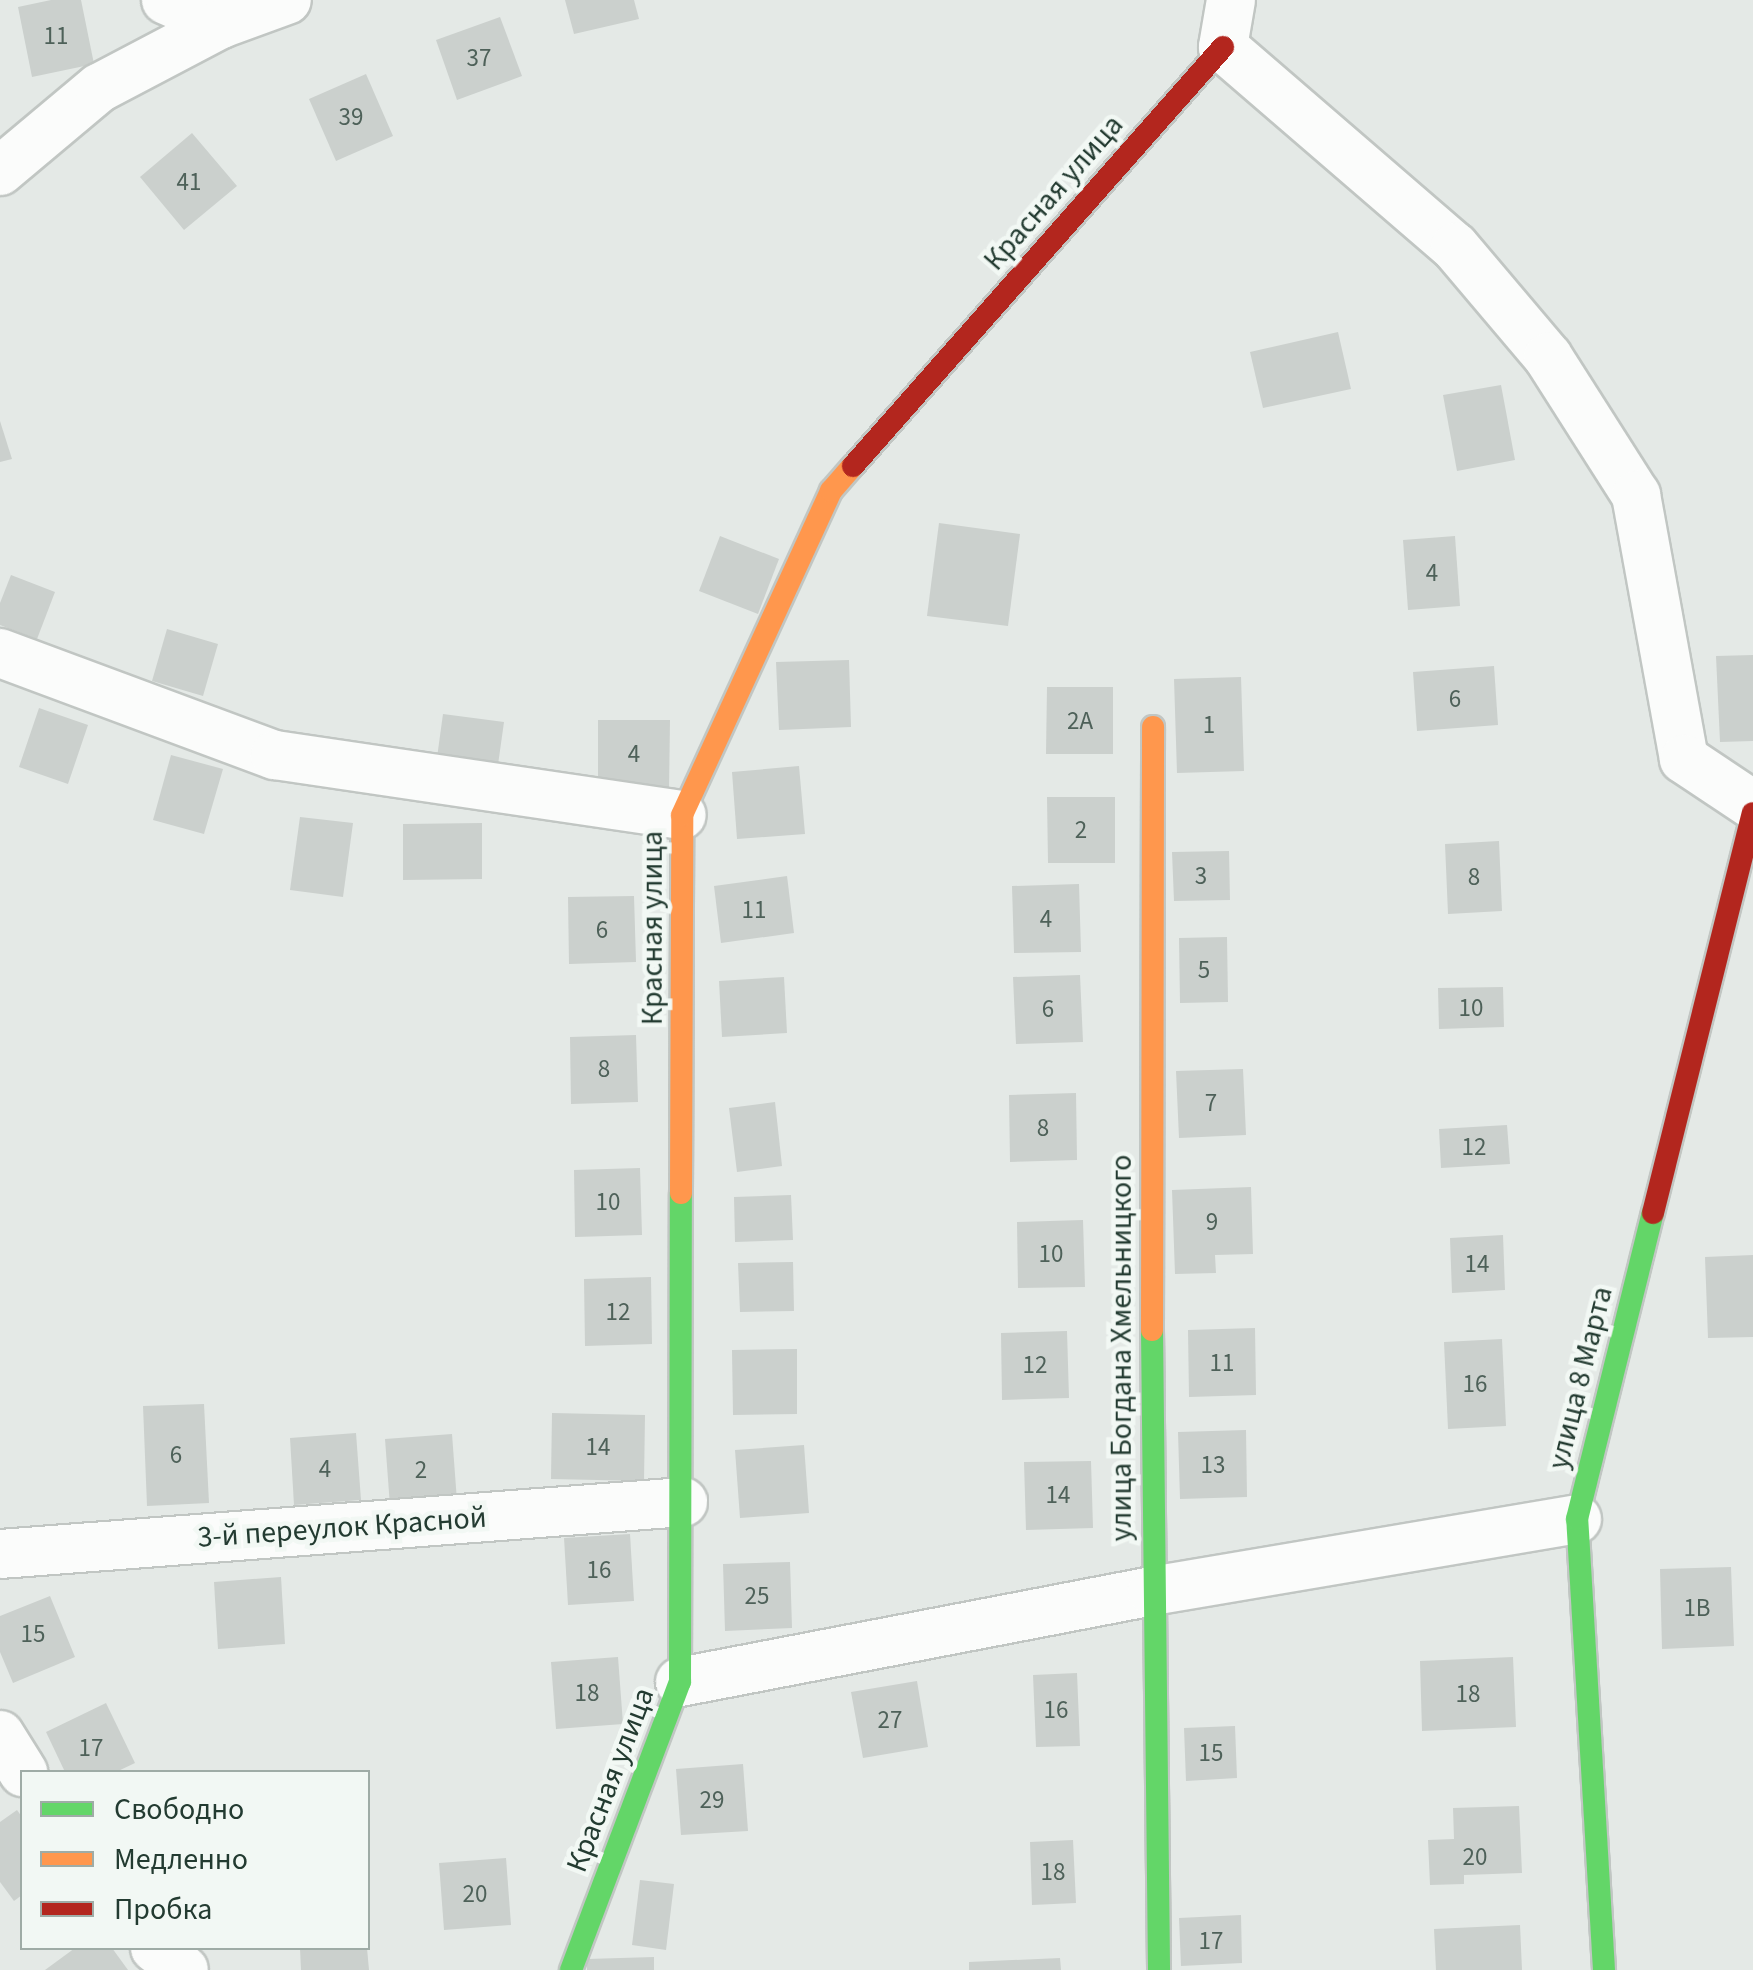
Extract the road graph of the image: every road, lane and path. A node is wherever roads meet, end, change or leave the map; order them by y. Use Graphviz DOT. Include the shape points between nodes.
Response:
graph roads {
  1 [pos="166,0"];
  2 [pos="287,0"];
  3 [pos="1230,0"];
  4 [pos="220,24"];
  5 [pos="1222,46"];
  6 [pos="0,171"];
  7 [pos="0,653"];
  8 [pos="1153,727"];
  9 [pos="1753,805"];
  10 [pos="1753,813"];
  11 [pos="682,816"];
  12 [pos="684,1502"];
  13 [pos="1577,1519"];
  14 [pos="0,1554"];
  15 [pos="1152,1591"];
  16 [pos="680,1682"];
  17 [pos="0,1735"];
  18 [pos="22,1770"];
  19 [pos="158,1950"];
  20 [pos="184,1970"];
  21 [pos="572,1970"];
  22 [pos="1159,1970"];
  23 [pos="1604,1970"];
  1 -- 4 [label="street"];
  2 -- 4 [label="street"];
  3 -- 5 [label="street"];
  4 -- 6 [label="street" via="99,88"];
  5 -- 9 [label="street" via="1455,248 1548,357 1636,495 1684,759"];
  5 -- 11 [label="street, Красная улица" via="831,491"];
  7 -- 11 [label="street" via="274,755"];
  8 -- 15 [label="street, улица Богдана Хмельницкого"];
  10 -- 13 [label="street, улица 8 Марта"];
  11 -- 12 [label="street, Красная улица"];
  12 -- 14 [label="street, 3-й переулок Красной"];
  12 -- 16 [label="street, Красная улица"];
  13 -- 15 [label="street"];
  13 -- 23 [label="street, улица 8 Марта"];
  15 -- 16 [label="street"];
  15 -- 22 [label="street, улица Богдана Хмельницкого"];
  16 -- 21 [label="street, Красная улица"];
  17 -- 18 [label="street"];
  19 -- 20 [label="street"];
}
